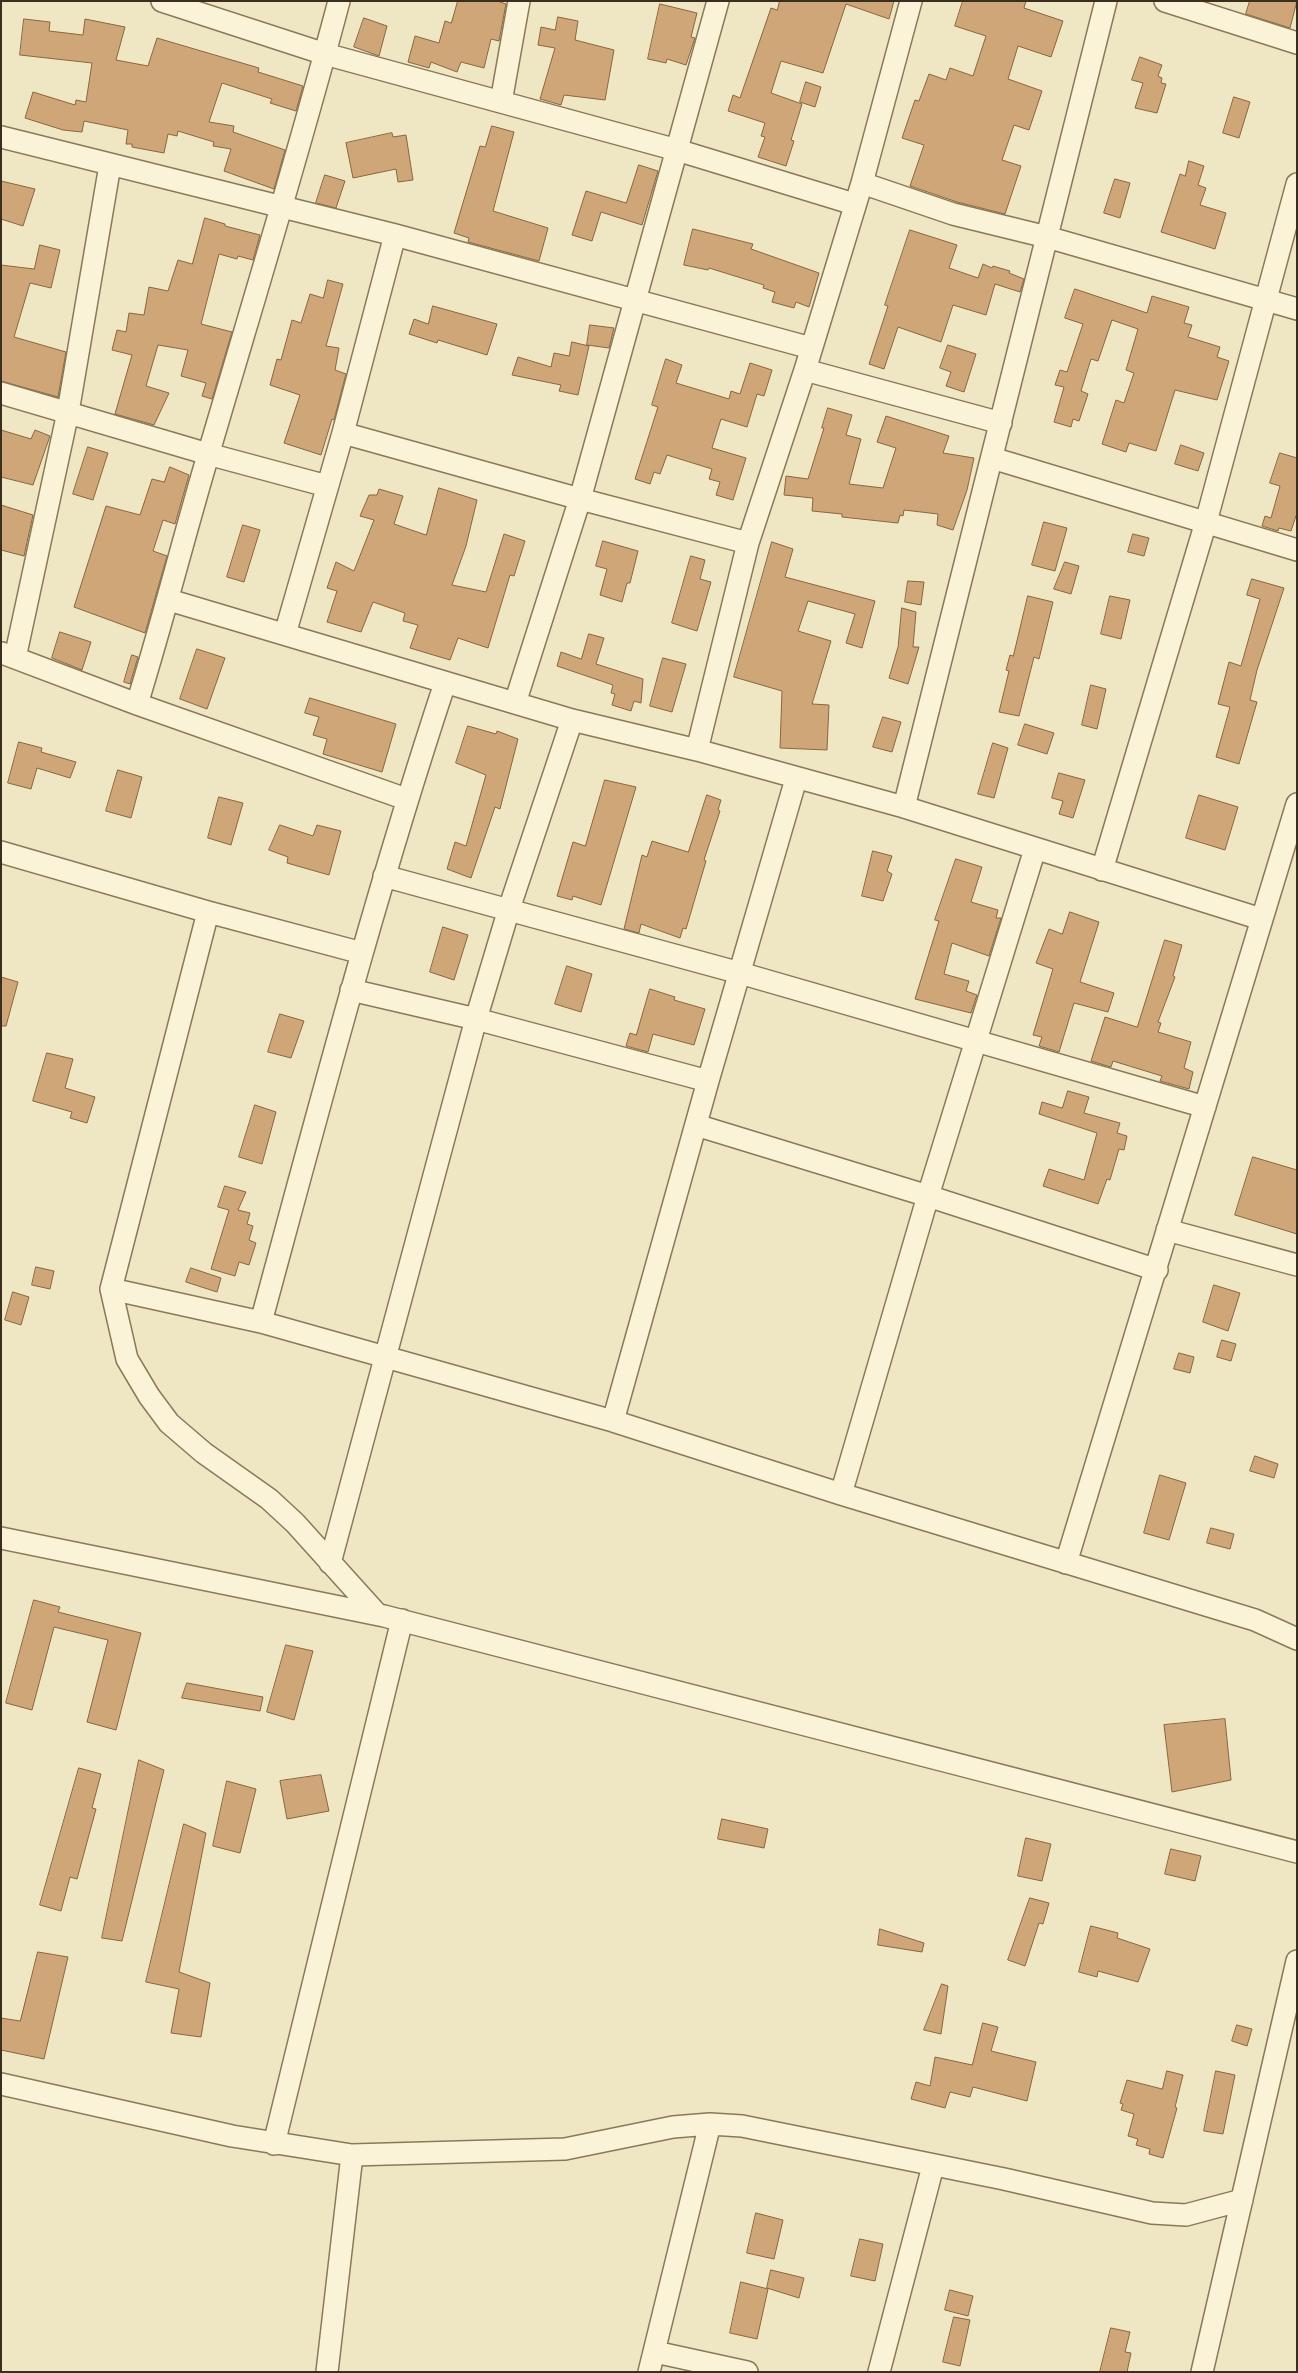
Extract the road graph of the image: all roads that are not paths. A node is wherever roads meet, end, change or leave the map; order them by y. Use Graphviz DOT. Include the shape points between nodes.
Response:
graph roads {
  1 [pos="339,1"];
  2 [pos="519,1"];
  3 [pos="718,1"];
  4 [pos="911,1"];
  5 [pos="1106,1"];
  6 [pos="170,2"];
  7 [pos="1172,2"];
  8 [pos="1297,43"];
  9 [pos="325,54"];
  10 [pos="501,102"];
  11 [pos="1,137"];
  12 [pos="677,150"];
  13 [pos="110,165"];
  14 [pos="862,182"];
  15 [pos="1297,184"];
  16 [pos="854,204"];
  17 [pos="282,208"];
  18 [pos="395,235"];
  19 [pos="1047,237"];
  20 [pos="1266,300"];
  21 [pos="635,301"];
  22 [pos="1297,310"];
  23 [pos="811,348"];
  24 [pos="805,370"];
  25 [pos="1,393"];
  26 [pos="68,412"];
  27 [pos="1001,422"];
  28 [pos="343,433"];
  29 [pos="208,454"];
  30 [pos="992,458"];
  31 [pos="327,486"];
  32 [pos="580,500"];
  33 [pos="1206,522"];
  34 [pos="748,543"];
  35 [pos="1297,550"];
  36 [pos="169,600"];
  37 [pos="284,634"];
  38 [pos="8,655"];
  39 [pos="445,683"];
  40 [pos="515,703"];
  41 [pos="137,704"];
  42 [pos="572,720"];
  43 [pos="697,750"];
  44 [pos="796,779"];
  45 [pos="406,798"];
  46 [pos="1297,804"];
  47 [pos="904,808"];
  48 [pos="1035,849"];
  49 [pos="1,852"];
  50 [pos="1102,870"];
  51 [pos="384,876"];
  52 [pos="509,909"];
  53 [pos="208,912"];
  54 [pos="1261,920"];
  55 [pos="362,953"];
  56 [pos="740,973"];
  57 [pos="351,990"];
  58 [pos="476,1020"];
  59 [pos="976,1042"];
  60 [pos="708,1081"];
  61 [pos="1205,1106"];
  62 [pos="696,1126"];
  63 [pos="928,1196"];
  64 [pos="1167,1230"];
  65 [pos="1297,1265"];
  66 [pos="1157,1270"];
  67 [pos="111,1289"];
  68 [pos="261,1322"];
  69 [pos="384,1357"];
  70 [pos="613,1422"];
  71 [pos="842,1494"];
  72 [pos="1,1538"];
  73 [pos="330,1563"];
  74 [pos="1066,1563"];
  75 [pos="377,1614"];
  76 [pos="402,1620"];
  77 [pos="1297,1639"];
  78 [pos="1297,1852"];
  79 [pos="1297,1961"];
  80 [pos="1,2084"];
  81 [pos="710,2124"];
  82 [pos="274,2144"];
  83 [pos="352,2155"];
  84 [pos="933,2166"];
  85 [pos="1242,2200"];
  86 [pos="652,2362"];
  87 [pos="327,2372"];
  88 [pos="747,2372"];
  89 [pos="879,2372"];
  90 [pos="1202,2372"];
  1 -- 9 [label="street"];
  2 -- 10 [label="street"];
  3 -- 12 [label="street"];
  4 -- 14 [label="street"];
  5 -- 19 [label="street"];
  6 -- 9 [label="street"];
  7 -- 8 [label="street"];
  9 -- 10 [label="street"];
  9 -- 17 [label="street"];
  10 -- 12 [label="street"];
  11 -- 13 [label="street"];
  12 -- 16 [label="street"];
  12 -- 21 [label="street"];
  13 -- 17 [label="street"];
  13 -- 26 [label="street"];
  14 -- 16 [label="street"];
  14 -- 19 [label="street" via="953,214"];
  15 -- 20 [label="street"];
  16 -- 23 [label="street"];
  17 -- 18 [label="street"];
  17 -- 29 [label="street"];
  18 -- 21 [label="street"];
  18 -- 28 [label="street"];
  19 -- 20 [label="street"];
  19 -- 27 [label="street"];
  20 -- 22 [label="street"];
  20 -- 33 [label="street"];
  21 -- 23 [label="street"];
  21 -- 32 [label="street"];
  23 -- 24 [label="street"];
  24 -- 27 [label="street"];
  24 -- 34 [label="street"];
  25 -- 26 [label="street"];
  26 -- 29 [label="street"];
  26 -- 38 [label="street"];
  27 -- 30 [label="street"];
  28 -- 31 [label="street"];
  28 -- 32 [label="street"];
  29 -- 31 [label="street"];
  29 -- 36 [label="street"];
  30 -- 33 [label="street"];
  30 -- 47 [label="street"];
  31 -- 37 [label="street"];
  32 -- 34 [label="street"];
  32 -- 40 [label="street"];
  33 -- 35 [label="street"];
  33 -- 50 [label="street"];
  34 -- 43 [label="street"];
  36 -- 37 [label="street"];
  36 -- 41 [label="street"];
  37 -- 39 [label="street"];
  38 -- 41 [label="street"];
  39 -- 40 [label="street"];
  39 -- 45 [label="street"];
  40 -- 42 [label="street"];
  41 -- 45 [label="street"];
  42 -- 43 [label="street"];
  42 -- 52 [label="street"];
  43 -- 44 [label="street"];
  44 -- 47 [label="street"];
  44 -- 56 [label="street"];
  45 -- 51 [label="street"];
  46 -- 54 [label="street"];
  47 -- 48 [label="street"];
  48 -- 50 [label="street"];
  48 -- 59 [label="street"];
  49 -- 53 [label="street"];
  50 -- 54 [label="street"];
  51 -- 52 [label="street"];
  51 -- 55 [label="street"];
  52 -- 56 [label="street"];
  52 -- 58 [label="street"];
  53 -- 55 [label="street"];
  53 -- 67 [label="street"];
  54 -- 61 [label="street"];
  55 -- 57 [label="street"];
  56 -- 59 [label="street"];
  56 -- 60 [label="street"];
  57 -- 58 [label="street"];
  57 -- 68 [label="street"];
  58 -- 60 [label="street"];
  58 -- 69 [label="street"];
  59 -- 61 [label="street"];
  59 -- 63 [label="street"];
  60 -- 62 [label="street"];
  61 -- 64 [label="street"];
  62 -- 63 [label="street"];
  62 -- 70 [label="street"];
  63 -- 66 [label="street"];
  63 -- 71 [label="street"];
  64 -- 65 [label="street"];
  64 -- 66 [label="street"];
  66 -- 74 [label="street"];
  67 -- 68 [label="street"];
  67 -- 73 [label="street" via="127,1359 169,1423 204,1453 269,1499 311,1539"];
  68 -- 69 [label="street"];
  69 -- 70 [label="street"];
  69 -- 73 [label="street"];
  70 -- 71 [label="street"];
  71 -- 74 [label="street"];
  72 -- 75 [label="street"];
  73 -- 75 [label="street"];
  74 -- 77 [label="street" via="1255,1620"];
  75 -- 76 [label="street"];
  76 -- 78 [label="street"];
  76 -- 82 [label="street"];
  79 -- 85 [label="street"];
  80 -- 82 [label="street"];
  81 -- 83 [label="street" via="673,2127 565,2149"];
  81 -- 84 [label="street" via="742,2126"];
  81 -- 86 [label="street"];
  82 -- 83 [label="street"];
  83 -- 87 [label="street"];
  84 -- 85 [label="street" via="1152,2213 1186,2215"];
  84 -- 89 [label="street"];
  85 -- 90 [label="street"];
  86 -- 88 [label="street"];
}
